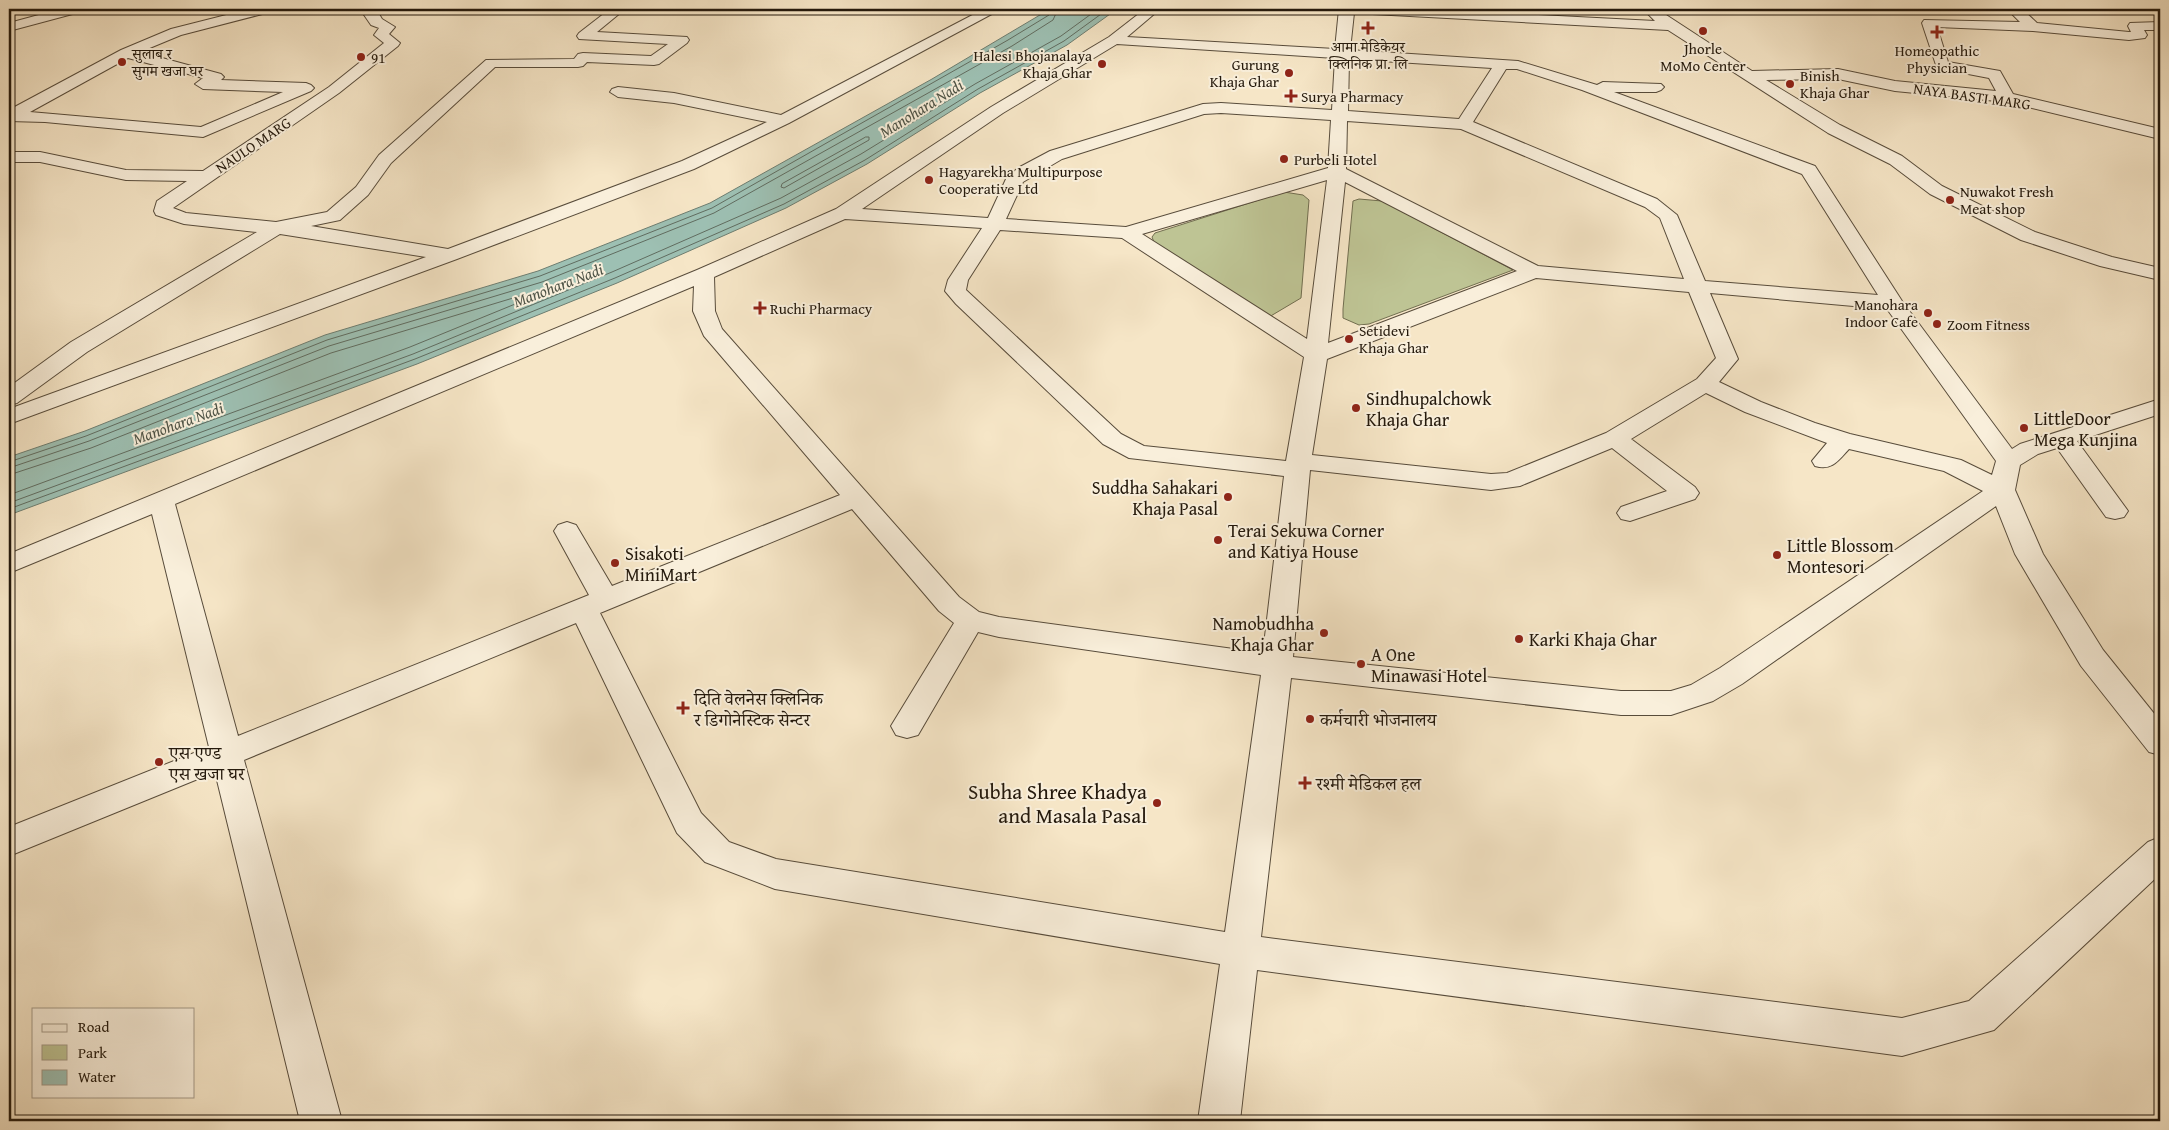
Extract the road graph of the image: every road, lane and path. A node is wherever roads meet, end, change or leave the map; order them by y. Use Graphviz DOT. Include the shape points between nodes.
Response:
graph roads {
  1 [pos="75,9"];
  2 [pos="232,9"];
  3 [pos="265,9"];
  4 [pos="367,9"];
  5 [pos="618,9"];
  6 [pos="994,9"];
  7 [pos="1153,9"];
  8 [pos="1347,9"];
  9 [pos="1650,9"];
  10 [pos="2014,9"];
  11 [pos="1500,13"];
  12 [pos="1671,26"];
  13 [pos="2160,26"];
  14 [pos="2033,27"];
  15 [pos="9,28"];
  16 [pos="178,36"];
  17 [pos="1114,40"];
  18 [pos="126,53"];
  19 [pos="1342,55"];
  20 [pos="1502,64"];
  21 [pos="1752,76"];
  22 [pos="1587,87"];
  23 [pos="1656,87"];
  24 [pos="306,88"];
  25 [pos="334,90"];
  26 [pos="618,92"];
  27 [pos="2007,97"];
  28 [pos="1338,116"];
  29 [pos="9,117"];
  30 [pos="783,120"];
  31 [pos="1464,124"];
  32 [pos="203,132"];
  33 [pos="2160,134"];
  34 [pos="267,137"];
  35 [pos="9,156"];
  36 [pos="1338,171"];
  37 [pos="207,176"];
  38 [pos="843,213"];
  39 [pos="994,224"];
  40 [pos="277,228"];
  41 [pos="1127,233"];
  42 [pos="450,255"];
  43 [pos="1534,272"];
  44 [pos="704,274"];
  45 [pos="2160,274"];
  46 [pos="1698,288"];
  47 [pos="1893,303"];
  48 [pos="1316,355"];
  49 [pos="1705,384"];
  50 [pos="9,398"];
  51 [pos="2160,406"];
  52 [pos="9,417"];
  53 [pos="1615,438"];
  54 [pos="2062,438"];
  55 [pos="1843,440"];
  56 [pos="1824,461"];
  57 [pos="2008,461"];
  58 [pos="1298,465"];
  59 [pos="2002,490"];
  60 [pos="857,498"];
  61 [pos="161,500"];
  62 [pos="2116,512"];
  63 [pos="1630,513"];
  64 [pos="567,531"];
  65 [pos="9,564"];
  66 [pos="595,604"];
  67 [pos="970,620"];
  68 [pos="1277,666"];
  69 [pos="907,726"];
  70 [pos="2160,743"];
  71 [pos="227,753"];
  72 [pos="9,842"];
  73 [pos="2160,852"];
  74 [pos="1241,951"];
  75 [pos="321,1121"];
  76 [pos="1219,1121"];
  1 -- 15 [label="street"];
  2 -- 16 [label="street" via="202,17"];
  3 -- 16 [label="street"];
  4 -- 25 [label="street, NAULO MARG" via="376,22 388,27 380,35 393,43"];
  5 -- 40 [label="street" via="584,36 682,40 654,61 583,56 578,63 491,64 386,159 362,191 333,216"];
  6 -- 30 [label="street"];
  7 -- 17 [label="street"];
  8 -- 11 [label="street"];
  8 -- 19 [label="street"];
  9 -- 12 [label="street"];
  10 -- 14 [label="street"];
  11 -- 12 [label="street"];
  12 -- 21 [label="street"];
  13 -- 14 [label="street" via="2135,26 2140,36"];
  14 -- 27 [label="street" via="1929,23 1942,65 1995,74"];
  16 -- 18 [label="street"];
  17 -- 19 [label="street"];
  17 -- 38 [label="street" via="997,110"];
  18 -- 24 [label="street" via="216,77 203,84"];
  18 -- 29 [label="street"];
  19 -- 20 [label="street"];
  19 -- 28 [label="street"];
  20 -- 22 [label="street" via="1531,68"];
  20 -- 31 [label="street"];
  21 -- 27 [label="street, NAYA BASTI MARG" via="1838,74 1894,86"];
  21 -- 45 [label="street" via="1834,129 1896,160 1936,190 2028,236 2106,262"];
  22 -- 23 [label="street"];
  22 -- 47 [label="street" via="1809,170"];
  24 -- 25 [label="street"];
  24 -- 32 [label="street"];
  25 -- 34 [label="street, NAULO MARG"];
  26 -- 30 [label="street" via="674,98"];
  27 -- 33 [label="street, NAYA BASTI MARG"];
  28 -- 31 [label="street"];
  28 -- 36 [label="street"];
  28 -- 39 [label="street" via="1221,108 1184,114 1056,155 1024,172 1015,179"];
  29 -- 32 [label="street" via="55,118"];
  30 -- 42 [label="street" via="688,165"];
  31 -- 46 [label="street" via="1651,203 1668,215"];
  32 -- 34 [label="street"];
  34 -- 37 [label="street, NAULO MARG"];
  35 -- 37 [label="street" via="40,156 126,175"];
  36 -- 41 [label="street"];
  36 -- 43 [label="street"];
  36 -- 48 [label="street"];
  37 -- 40 [label="street, NAULO MARG" via="164,205 163,211 184,218"];
  38 -- 39 [label="street"];
  38 -- 44 [label="street"];
  39 -- 41 [label="street"];
  39 -- 58 [label="street" via="958,280 955,291 1112,439 1138,453"];
  40 -- 42 [label="street"];
  40 -- 50 [label="street" via="79,347"];
  41 -- 48 [label="street"];
  42 -- 52 [label="street"];
  43 -- 46 [label="street"];
  43 -- 48 [label="street"];
  44 -- 60 [label="street" via="704,311 712,331"];
  44 -- 61 [label="street"];
  46 -- 47 [label="street"];
  46 -- 49 [label="street" via="1727,359"];
  47 -- 57 [label="street"];
  48 -- 58 [label="street"];
  49 -- 53 [label="street"];
  49 -- 55 [label="street" via="1753,407"];
  51 -- 54 [label="street"];
  53 -- 58 [label="street" via="1511,480 1490,482"];
  53 -- 63 [label="street" via="1686,493"];
  54 -- 57 [label="street" via="2029,449"];
  54 -- 62 [label="street"];
  55 -- 56 [label="street"];
  55 -- 59 [label="street" via="1952,465"];
  57 -- 59 [label="street"];
  58 -- 68 [label="street"];
  59 -- 68 [label="street" via="1731,676 1702,693 1671,703 1621,703"];
  59 -- 70 [label="street" via="2029,554 2092,658"];
  60 -- 66 [label="street"];
  60 -- 67 [label="street" via="949,604"];
  61 -- 65 [label="street"];
  61 -- 71 [label="street"];
  64 -- 66 [label="street"];
  66 -- 71 [label="street"];
  66 -- 74 [label="street" via="690,823 717,852 775,874"];
  67 -- 68 [label="street" via="999,627"];
  67 -- 69 [label="street"];
  68 -- 74 [label="street"];
  71 -- 72 [label="street"];
  71 -- 75 [label="street"];
  73 -- 74 [label="street" via="1980,1017 1902,1037"];
  74 -- 76 [label="street"];
}
